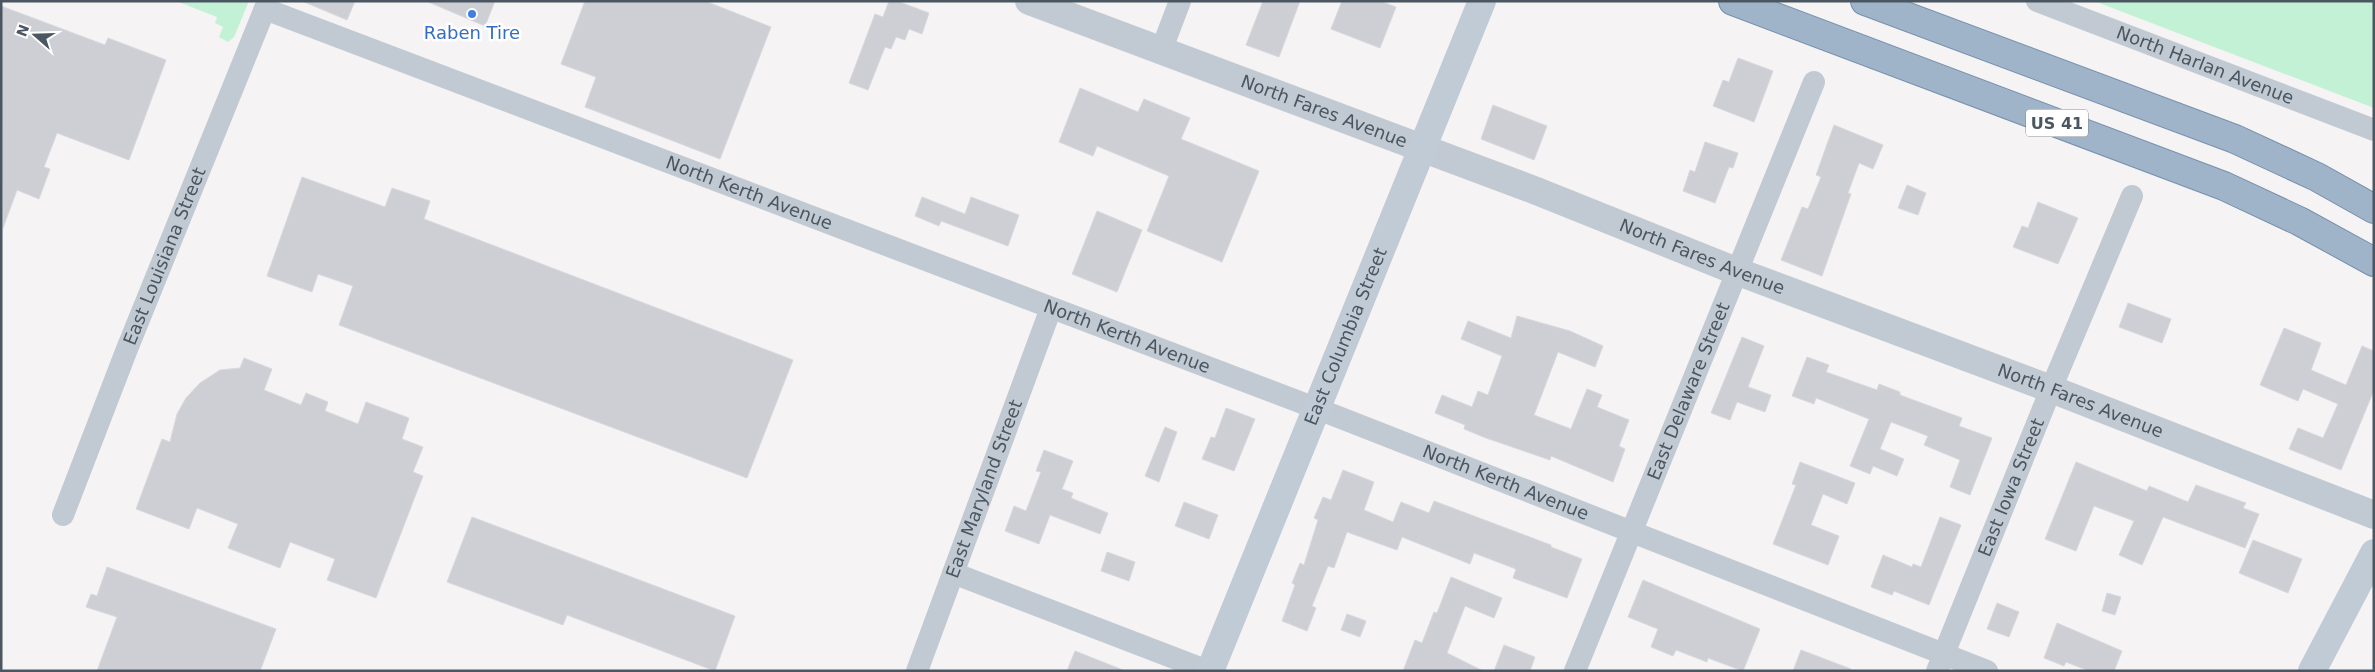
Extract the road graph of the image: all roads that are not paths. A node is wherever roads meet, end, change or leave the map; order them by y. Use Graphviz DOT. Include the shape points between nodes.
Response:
graph roads {
  1 [pos="1029,1"];
  2 [pos="1180,1"];
  3 [pos="1482,1"];
  4 [pos="1733,1"];
  5 [pos="1865,1"];
  6 [pos="2037,1"];
  7 [pos="267,5"];
  8 [pos="1161,51"];
  9 [pos="1814,82"];
  10 [pos="2374,130"];
  11 [pos="1421,148"];
  12 [pos="2132,196"];
  13 [pos="2374,209"];
  14 [pos="2374,262"];
  15 [pos="1736,271"];
  16 [pos="1051,308"];
  17 [pos="2051,389"];
  18 [pos="1318,410"];
  19 [pos="64,515"];
  20 [pos="2374,516"];
  21 [pos="1631,531"];
  22 [pos="2374,553"];
  23 [pos="953,573"];
  24 [pos="1940,662"];
  25 [pos="917,671"];
  26 [pos="1209,671"];
  27 [pos="1575,671"];
  28 [pos="1987,671"];
  29 [pos="2312,671"];
  1 -- 8 [label="street, North Fares Avenue"];
  2 -- 8 [label="street"];
  3 -- 11 [label="main road, East Columbia Street"];
  4 -- 14 [label="highway, US 41" via="2224,186 2299,220"];
  5 -- 13 [label="highway, US 41" via="2242,143 2317,177"];
  6 -- 10 [label="street, North Harlan Avenue"];
  7 -- 16 [label="street, North Kerth Avenue"];
  7 -- 19 [label="street, East Louisiana Street" via="127,349"];
  8 -- 11 [label="street, North Fares Avenue"];
  9 -- 15 [label="street, East Delaware Street"];
  11 -- 15 [label="street, North Fares Avenue"];
  11 -- 18 [label="main road, East Columbia Street"];
  12 -- 17 [label="street, East Iowa Street"];
  15 -- 17 [label="street, North Fares Avenue"];
  15 -- 21 [label="street, East Delaware Street"];
  16 -- 18 [label="street, North Kerth Avenue"];
  16 -- 23 [label="street, East Maryland Street"];
  17 -- 20 [label="street, North Fares Avenue"];
  17 -- 24 [label="street, East Iowa Street"];
  18 -- 21 [label="street, North Kerth Avenue"];
  18 -- 26 [label="main road, East Columbia Street"];
  21 -- 24 [label="street, North Kerth Avenue"];
  21 -- 27 [label="street, East Delaware Street"];
  22 -- 29 [label="main road"];
  23 -- 25 [label="street, East Maryland Street"];
  23 -- 26 [label="street"];
  24 -- 28 [label="street, North Kerth Avenue"];
}
